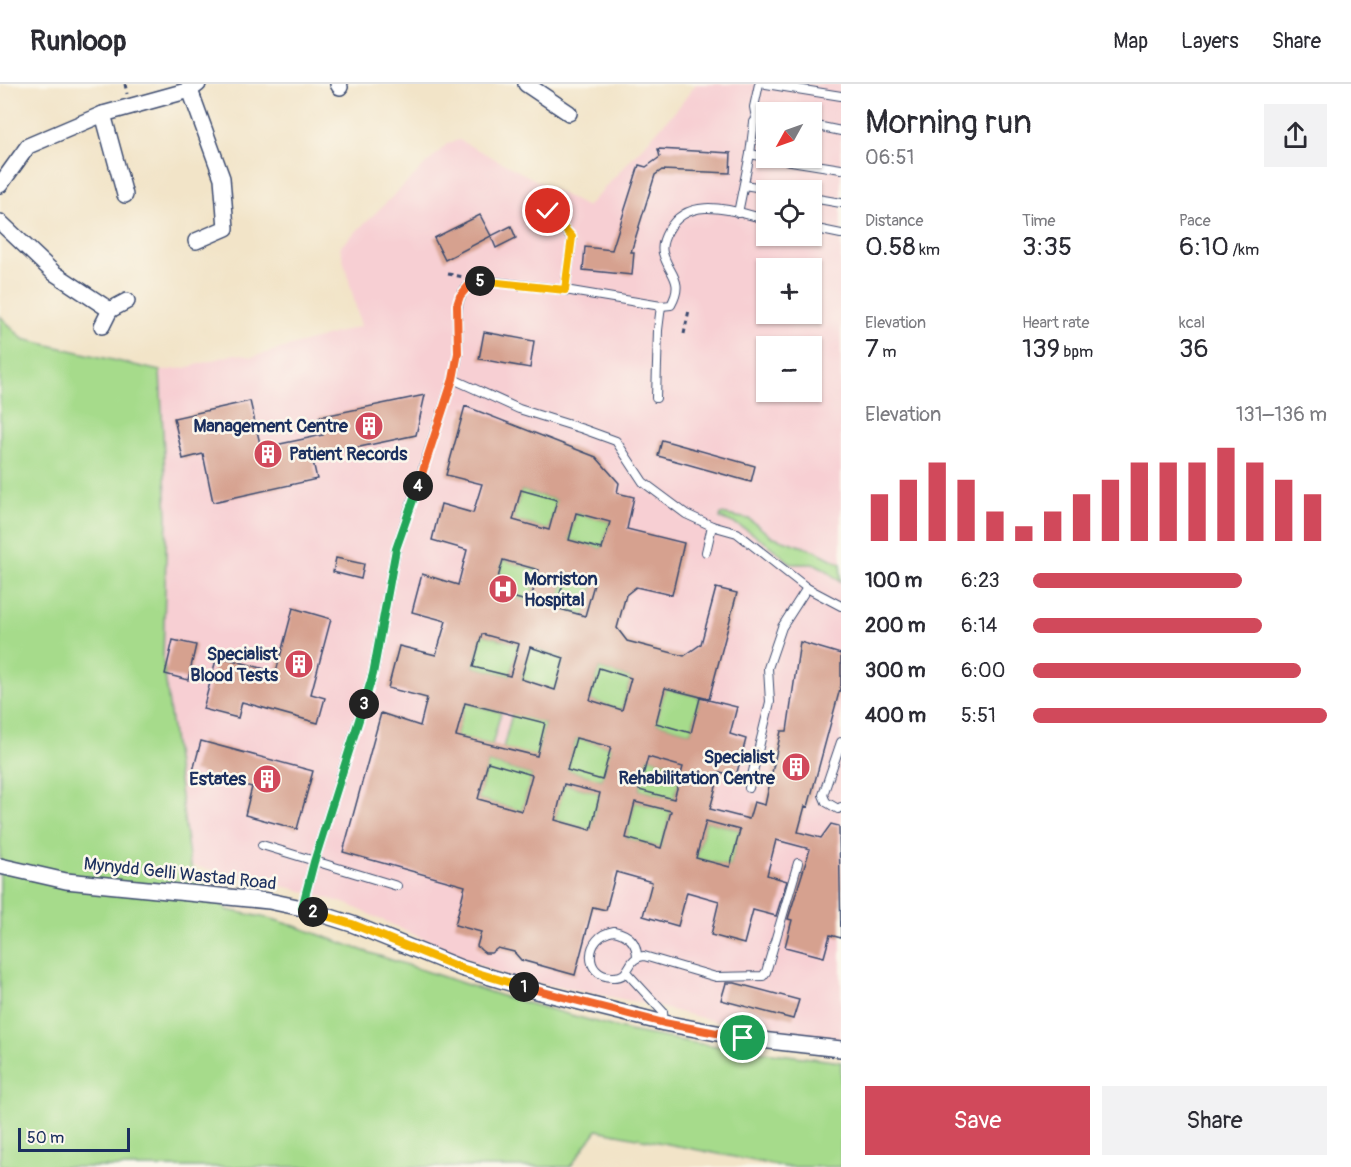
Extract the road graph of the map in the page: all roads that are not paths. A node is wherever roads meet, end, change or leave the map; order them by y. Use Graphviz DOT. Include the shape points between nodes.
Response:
graph roads {
  1 [pos="526,84"];
  2 [pos="759,84"];
  3 [pos="766,84"];
  4 [pos="194,87"];
  5 [pos="841,96"];
  6 [pos="569,112"];
  7 [pos="103,114"];
  8 [pos="756,118"];
  9 [pos="822,127"];
  10 [pos="841,131"];
  11 [pos="750,154"];
  12 [pos="756,155"];
  13 [pos="822,166"];
  14 [pos="841,169"];
  15 [pos="744,184"];
  16 [pos="0,185"];
  17 [pos="756,186"];
  18 [pos="125,195"];
  19 [pos="822,200"];
  20 [pos="841,203"];
  21 [pos="548,211"];
  22 [pos="738,213"];
  23 [pos="756,217"];
  24 [pos="0,222"];
  25 [pos="822,230"];
  26 [pos="841,234"];
  27 [pos="196,241"];
  28 [pos="565,290"];
  29 [pos="127,301"];
  30 [pos="661,306"];
  31 [pos="110,310"];
  32 [pos="102,326"];
  33 [pos="453,379"];
  34 [pos="656,398"];
  35 [pos="712,526"];
  36 [pos="706,552"];
  37 [pos="807,588"];
  38 [pos="841,606"];
  39 [pos="841,742"];
  40 [pos="749,788"];
  41 [pos="841,807"];
  42 [pos="262,845"];
  43 [pos="314,862"];
  44 [pos="798,863"];
  45 [pos="0,866"];
  46 [pos="397,886"];
  47 [pos="302,908"];
  48 [pos="637,957"];
  49 [pos="627,973"];
  50 [pos="664,1023"];
  51 [pos="841,1049"];
  1 -- 6 [label="street"];
  2 -- 8 [label="lane"];
  3 -- 5 [label="lane"];
  4 -- 7 [label="street"];
  4 -- 27 [label="street" via="222,178 226,228"];
  7 -- 16 [label="street" via="28,146"];
  7 -- 18 [label="street"];
  8 -- 11 [label="lane"];
  9 -- 10 [label="lane"];
  11 -- 12 [label="lane"];
  11 -- 15 [label="lane"];
  13 -- 14 [label="lane"];
  15 -- 17 [label="lane"];
  15 -- 22 [label="lane"];
  19 -- 20 [label="lane"];
  21 -- 28 [label="lane" via="572,237"];
  22 -- 23 [label="lane"];
  22 -- 30 [label="lane" via="711,207 694,209 674,221 663,243 663,253 677,288 671,305"];
  24 -- 31 [label="street" via="54,273"];
  25 -- 26 [label="lane"];
  28 -- 30 [label="lane"];
  28 -- 33 [label="lane" via="477,280 470,284 457,305 458,353"];
  29 -- 31 [label="street"];
  30 -- 34 [label="lane"];
  31 -- 32 [label="street"];
  33 -- 35 [label="lane" via="519,409 616,441 643,482 686,514"];
  33 -- 43 [label="lane" via="396,549 373,674"];
  35 -- 36 [label="lane"];
  35 -- 37 [label="lane" via="737,533"];
  37 -- 38 [label="lane"];
  37 -- 40 [label="lane" via="782,627 768,668 770,702"];
  39 -- 41 [label="lane" via="823,795 826,802"];
  42 -- 43 [label="lane"];
  43 -- 46 [label="lane"];
  43 -- 47 [label="lane"];
  44 -- 48 [label="lane" via="762,976 716,977"];
  45 -- 47 [label="street, Mynydd Gelli Wastad Road" via="66,881 269,901"];
  47 -- 50 [label="street, Mynydd Gelli Wastad Road" via="461,968"];
  48 -- 49 [label="lane"];
  48 -- 49 [label="lane" via="634,943 622,933 606,933 594,942 592,963 601,974 615,978"];
  49 -- 50 [label="lane" via="663,1012"];
  50 -- 51 [label="street, Mynydd Gelli Wastad Road" via="743,1038"];
}
